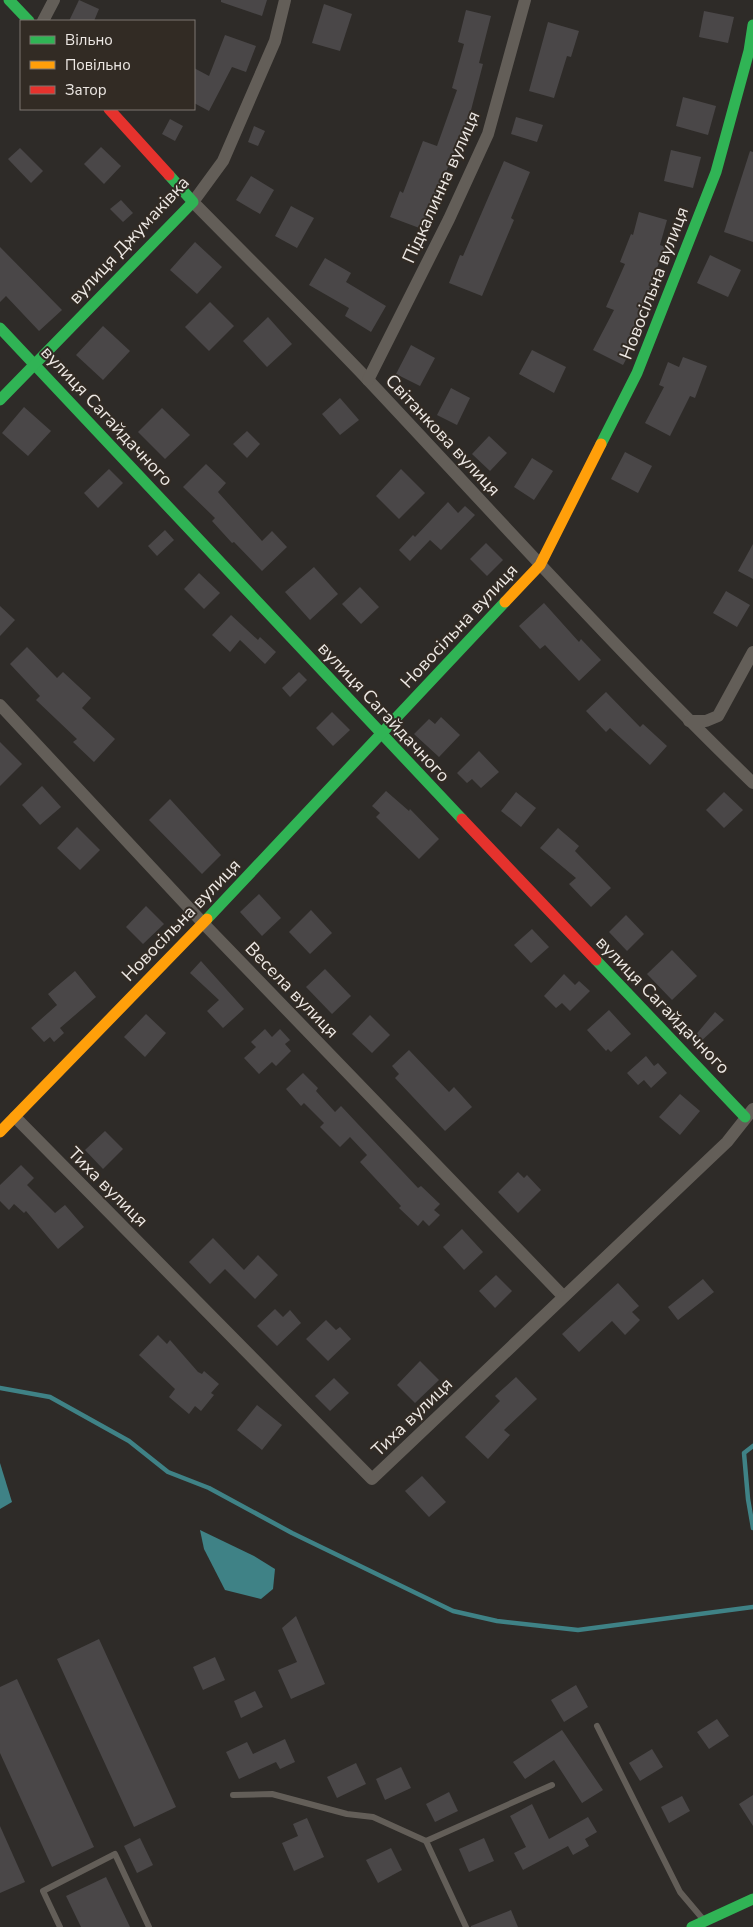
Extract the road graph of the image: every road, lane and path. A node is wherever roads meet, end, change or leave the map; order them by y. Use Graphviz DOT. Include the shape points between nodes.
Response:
graph roads {
  1 [pos="9,0"];
  2 [pos="54,0"];
  3 [pos="284,0"];
  4 [pos="525,0"];
  5 [pos="28,20"];
  6 [pos="44,20"];
  7 [pos="753,25"];
  8 [pos="110,110"];
  9 [pos="194,202"];
  10 [pos="0,328"];
  11 [pos="35,364"];
  12 [pos="368,380"];
  13 [pos="0,400"];
  14 [pos="540,565"];
  15 [pos="753,652"];
  16 [pos="0,705"];
  17 [pos="689,721"];
  18 [pos="382,735"];
  19 [pos="753,783"];
  20 [pos="203,923"];
  21 [pos="749,1113"];
  22 [pos="15,1117"];
  23 [pos="0,1132"];
  24 [pos="563,1296"];
  25 [pos="597,1726"];
  26 [pos="552,1785"];
  27 [pos="233,1795"];
  28 [pos="426,1841"];
  29 [pos="753,1899"];
  30 [pos="704,1921"];
  31 [pos="60,1927"];
  32 [pos="149,1927"];
  33 [pos="466,1927"];
  34 [pos="692,1927"];
  1 -- 5 [label="street"];
  2 -- 6 [label="street"];
  3 -- 9 [label="street, вулиця Джумаківка" via="275,41 223,161"];
  4 -- 12 [label="street, Підкалинна вулиця" via="488,134"];
  7 -- 14 [label="street, Новосільна вулиця" via="716,172 637,374"];
  8 -- 9 [label="street, Світанкова вулиця"];
  9 -- 11 [label="street, вулиця Джумаківка"];
  9 -- 12 [label="street, Світанкова вулиця"];
  10 -- 11 [label="street, вулиця Сагайдачного"];
  11 -- 13 [label="street, вулиця Джумаківка"];
  11 -- 18 [label="street, вулиця Сагайдачного"];
  12 -- 14 [label="street, Світанкова вулиця"];
  14 -- 17 [label="street, Світанкова вулиця"];
  14 -- 18 [label="street, Новосільна вулиця"];
  15 -- 17 [label="street" via="718,716 706,721"];
  16 -- 20 [label="street, Весела вулиця"];
  17 -- 19 [label="street, Світанкова вулиця"];
  18 -- 20 [label="street, Новосільна вулиця"];
  18 -- 21 [label="street, вулиця Сагайдачного"];
  20 -- 22 [label="street, Новосільна вулиця"];
  20 -- 24 [label="street, Весела вулиця"];
  21 -- 24 [label="street, Тиха вулиця" via="728,1142"];
  22 -- 23 [label="street, Новосільна вулиця"];
  22 -- 24 [label="street, Тиха вулиця" via="372,1479"];
  25 -- 30 [label="lane" via="680,1892"];
  26 -- 28 [label="lane"];
  27 -- 28 [label="lane" via="272,1794 347,1814 373,1817"];
  28 -- 33 [label="lane"];
  29 -- 30 [label="street"];
  30 -- 34 [label="street"];
  31 -- 32 [label="lane" via="43,1891 115,1854"];
}
